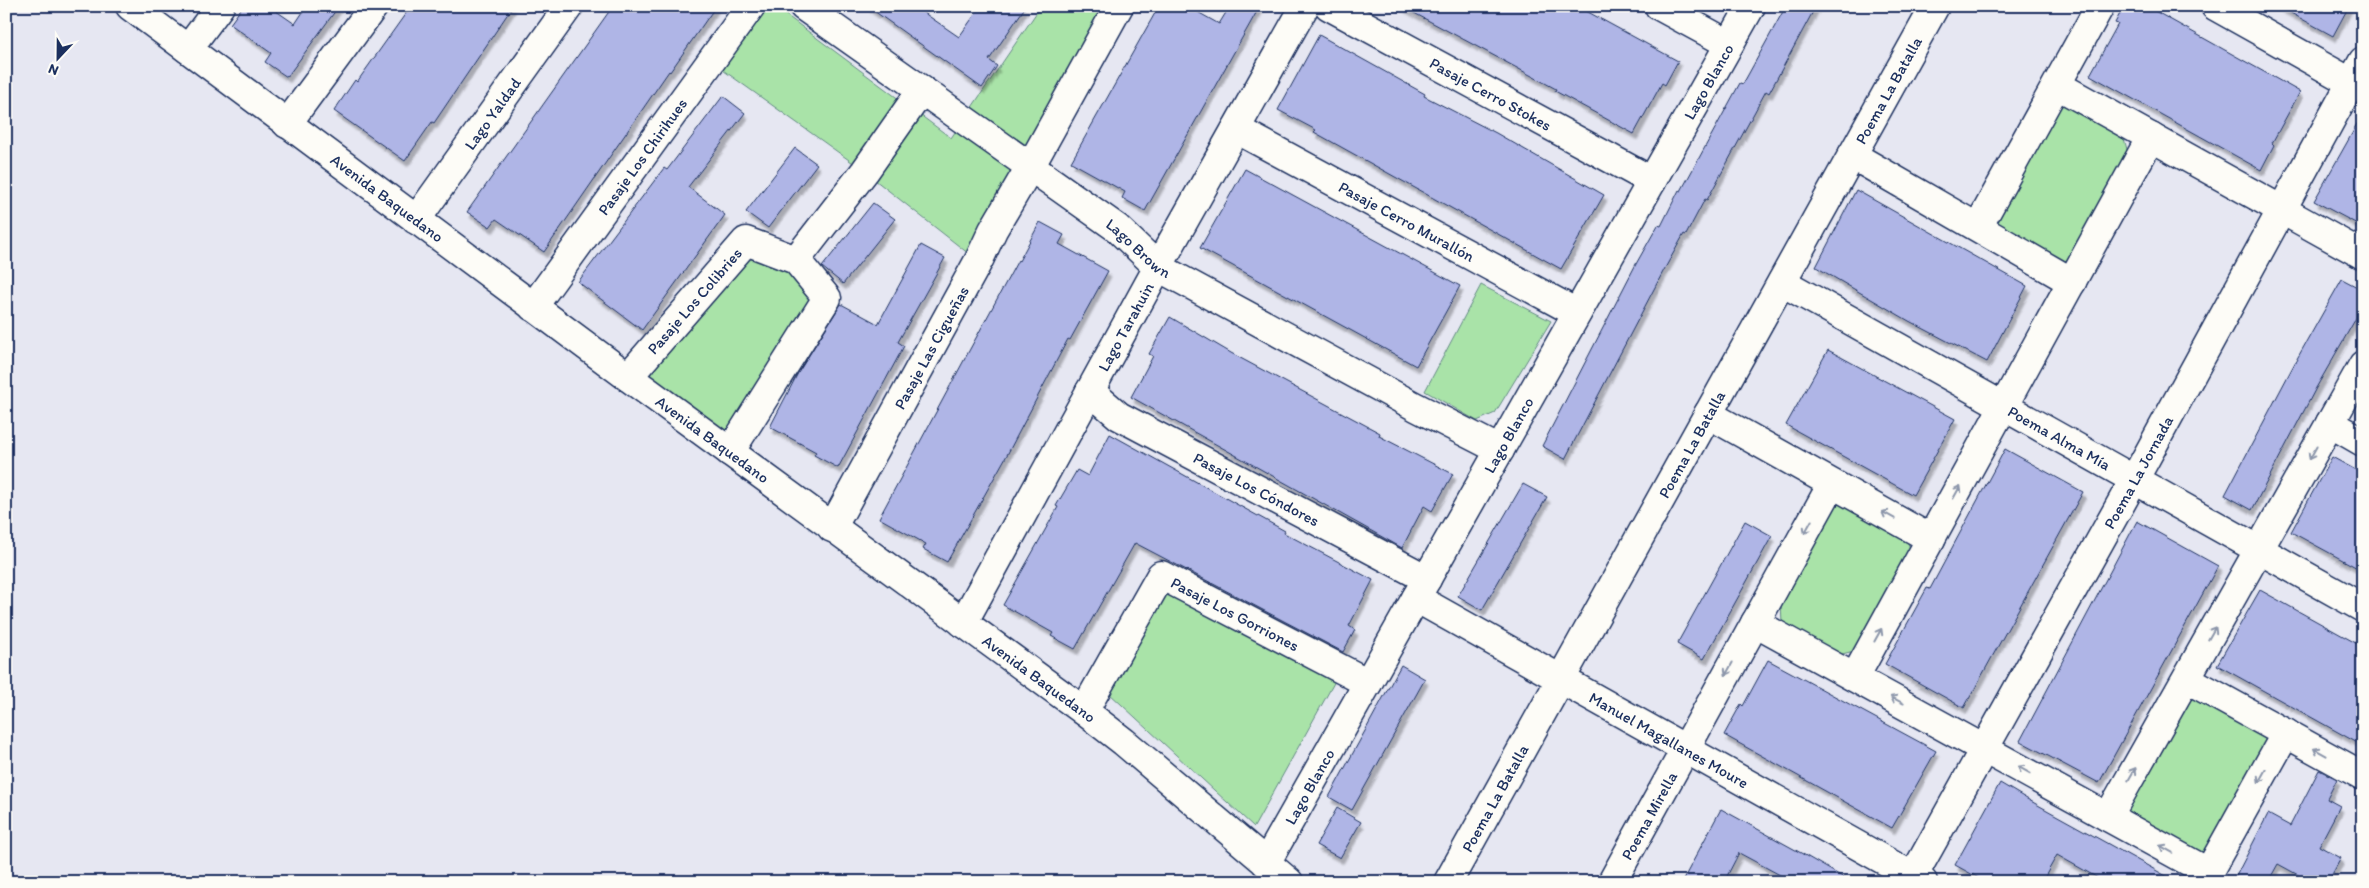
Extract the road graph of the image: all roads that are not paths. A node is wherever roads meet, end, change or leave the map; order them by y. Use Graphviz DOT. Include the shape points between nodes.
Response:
graph roads {
  1 [pos="130,6"];
  2 [pos="220,6"];
  3 [pos="374,6"];
  4 [pos="569,6"];
  5 [pos="751,6"];
  6 [pos="803,6"];
  7 [pos="1305,6"];
  8 [pos="1328,6"];
  9 [pos="1659,6"];
  10 [pos="1751,6"];
  11 [pos="1935,6"];
  12 [pos="2100,6"];
  13 [pos="2215,6"];
  14 [pos="1109,10"];
  15 [pos="1729,44"];
  16 [pos="188,49"];
  17 [pos="2359,77"];
  18 [pos="2057,85"];
  19 [pos="921,91"];
  20 [pos="287,124"];
  21 [pos="1236,129"];
  22 [pos="2151,137"];
  23 [pos="1852,155"];
  24 [pos="1030,167"];
  25 [pos="1652,182"];
  26 [pos="2282,209"];
  27 [pos="416,220"];
  28 [pos="1978,227"];
  29 [pos="2363,255"];
  30 [pos="796,260"];
  31 [pos="1158,267"];
  32 [pos="1782,282"];
  33 [pos="2072,282"];
  34 [pos="533,307"];
  35 [pos="1577,313"];
  36 [pos="2363,365"];
  37 [pos="628,377"];
  38 [pos="1090,391"];
  39 [pos="2004,407"];
  40 [pos="1708,414"];
  41 [pos="2330,423"];
  42 [pos="2363,442"];
  43 [pos="1500,450"];
  44 [pos="730,452"];
  45 [pos="2134,480"];
  46 [pos="1832,484"];
  47 [pos="832,528"];
  48 [pos="1931,539"];
  49 [pos="2260,550"];
  50 [pos="1421,589"];
  51 [pos="2363,608"];
  52 [pos="963,623"];
  53 [pos="1755,623"];
  54 [pos="1855,677"];
  55 [pos="2187,678"];
  56 [pos="1561,679"];
  57 [pos="1368,683"];
  58 [pos="1084,712"];
  59 [pos="2286,733"];
  60 [pos="1985,748"];
  61 [pos="1686,749"];
  62 [pos="2363,776"];
  63 [pos="2108,817"];
  64 [pos="1266,864"];
  65 [pos="2206,877"];
  66 [pos="1617,880"];
  67 [pos="1915,880"];
  68 [pos="1290,882"];
  69 [pos="1448,882"];
  1 -- 16 [label="street, Avenida Baquedano"];
  2 -- 16 [label="street"];
  3 -- 20 [label="street"];
  4 -- 27 [label="street, Lago Yaldad"];
  5 -- 34 [label="street, Pasaje Los Chirihues"];
  6 -- 19 [label="street, Lago Brown"];
  7 -- 21 [label="street, Lago Tarahuin"];
  8 -- 25 [label="street, Pasaje Cerro Stokes"];
  9 -- 15 [label="street"];
  10 -- 15 [label="street, Lago Blanco"];
  11 -- 23 [label="street, Poema La Batalla"];
  12 -- 18 [label="street"];
  13 -- 17 [label="street"];
  14 -- 24 [label="street, Pasaje Las Cigueñas"];
  15 -- 25 [label="street, Lago Blanco"];
  16 -- 20 [label="street, Avenida Baquedano"];
  17 -- 26 [label="street, Poema La Jornada"];
  18 -- 22 [label="street"];
  18 -- 28 [label="street"];
  19 -- 24 [label="street, Lago Brown"];
  19 -- 30 [label="street" via="865,171"];
  20 -- 27 [label="street, Avenida Baquedano"];
  21 -- 31 [label="street, Lago Tarahuin"];
  21 -- 35 [label="street, Pasaje Cerro Murallón"];
  22 -- 26 [label="street"];
  22 -- 33 [label="street"];
  23 -- 28 [label="street"];
  23 -- 32 [label="street, Poema La Batalla"];
  24 -- 31 [label="street, Lago Brown" via="1117,228"];
  24 -- 47 [label="street, Pasaje Las Cigueñas"];
  25 -- 35 [label="street, Lago Blanco"];
  26 -- 29 [label="street"];
  26 -- 45 [label="street, Poema La Jornada"];
  27 -- 34 [label="street, Avenida Baquedano"];
  28 -- 33 [label="street"];
  30 -- 37 [label="street, Pasaje Los Colibries" via="746,241"];
  30 -- 44 [label="street, Pasaje Los Colibries" via="828,298"];
  31 -- 38 [label="street, Lago Tarahuin"];
  31 -- 43 [label="street, Lago Brown"];
  32 -- 39 [label="street, Poema Alma Mía"];
  32 -- 40 [label="street, Poema La Batalla"];
  33 -- 39 [label="street"];
  34 -- 37 [label="street, Avenida Baquedano"];
  35 -- 43 [label="street, Lago Blanco"];
  36 -- 41 [label="street"];
  37 -- 44 [label="street, Avenida Baquedano"];
  38 -- 50 [label="street, Pasaje Los Cóndores" via="1119,416"];
  38 -- 52 [label="street, Lago Tarahuin"];
  39 -- 45 [label="street, Poema Alma Mía"];
  48 -- 39 [label="street, one-way"];
  40 -- 46 [label="street"];
  40 -- 56 [label="street, Poema La Batalla"];
  41 -- 42 [label="street"];
  41 -- 49 [label="street, one-way"];
  43 -- 50 [label="street, Lago Blanco"];
  44 -- 47 [label="street, Avenida Baquedano"];
  45 -- 49 [label="street, Poema Alma Mía"];
  45 -- 60 [label="street, Poema La Jornada"];
  48 -- 46 [label="street, one-way"];
  46 -- 53 [label="street, Poema Mirella, one-way"];
  47 -- 52 [label="street, Avenida Baquedano"];
  54 -- 48 [label="street, one-way"];
  49 -- 51 [label="street, Poema Alma Mía"];
  55 -- 49 [label="street, one-way"];
  50 -- 56 [label="street, Manuel Magallanes Moure"];
  50 -- 57 [label="street, Lago Blanco"];
  52 -- 58 [label="street, Avenida Baquedano"];
  53 -- 54 [label="street"];
  53 -- 61 [label="street, Poema Mirella, one-way"];
  60 -- 54 [label="street, one-way"];
  55 -- 59 [label="street"];
  63 -- 55 [label="street, one-way"];
  56 -- 61 [label="street, Manuel Magallanes Moure"];
  56 -- 69 [label="street, Poema La Batalla"];
  57 -- 58 [label="street, Pasaje Los Gorriones" via="1161,575"];
  57 -- 64 [label="street, Lago Blanco"];
  58 -- 64 [label="street, Avenida Baquedano" via="1124,742"];
  62 -- 59 [label="street, one-way"];
  59 -- 65 [label="street, one-way"];
  63 -- 60 [label="street, one-way"];
  60 -- 67 [label="street, Poema La Jornada"];
  61 -- 66 [label="street, Poema Mirella"];
  61 -- 67 [label="street, Manuel Magallanes Moure"];
  65 -- 63 [label="street, one-way"];
  64 -- 68 [label="street, Avenida Baquedano"];
}
